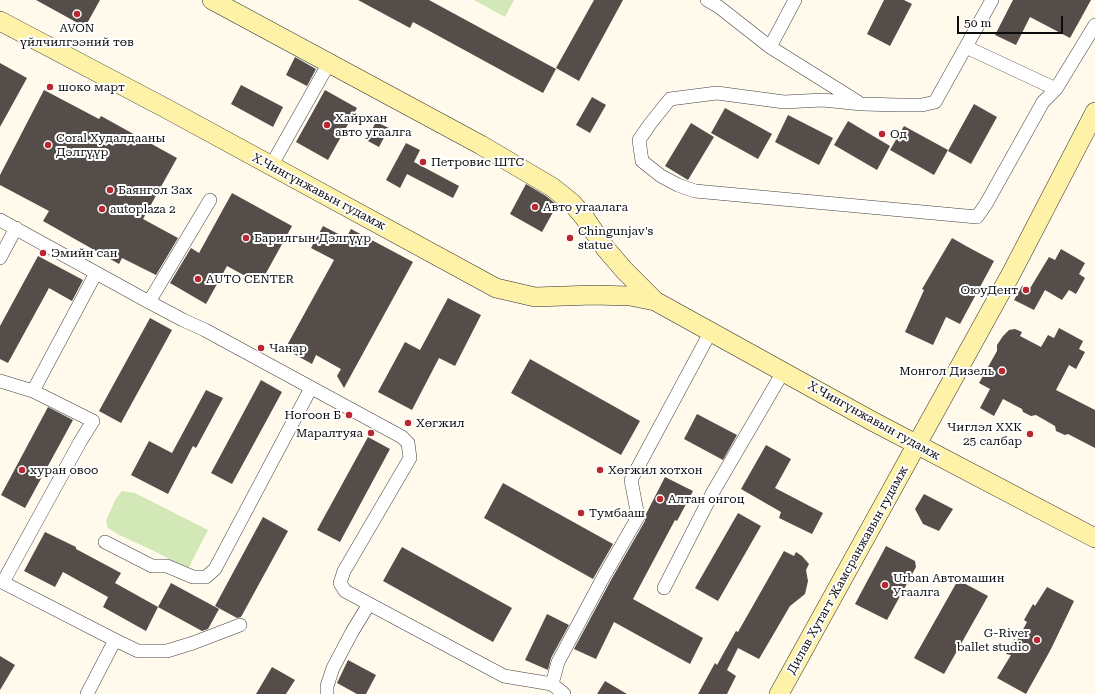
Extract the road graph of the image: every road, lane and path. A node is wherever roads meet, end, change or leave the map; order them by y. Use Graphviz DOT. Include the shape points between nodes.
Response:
graph roads {
  1 [pos="212,0"];
  2 [pos="708,0"];
  3 [pos="795,0"];
  4 [pos="992,0"];
  5 [pos="0,21"];
  6 [pos="1095,25"];
  7 [pos="770,47"];
  8 [pos="966,47"];
  9 [pos="329,63"];
  10 [pos="1056,88"];
  11 [pos="862,104"];
  12 [pos="1095,112"];
  13 [pos="272,166"];
  14 [pos="210,200"];
  15 [pos="0,220"];
  16 [pos="16,228"];
  17 [pos="0,258"];
  18 [pos="96,273"];
  19 [pos="656,301"];
  20 [pos="149,302"];
  21 [pos="711,332"];
  22 [pos="783,372"];
  23 [pos="0,381"];
  24 [pos="311,388"];
  25 [pos="33,391"];
  26 [pos="917,445"];
  27 [pos="1095,538"];
  28 [pos="105,542"];
  29 [pos="2,581"];
  30 [pos="664,588"];
  31 [pos="369,604"];
  32 [pos="240,625"];
  33 [pos="115,640"];
  34 [pos="552,684"];
  35 [pos="87,694"];
  36 [pos="327,694"];
  37 [pos="564,694"];
  38 [pos="779,694"];
  1 -- 9 [label="main road, Х.Чингүнжавын гудамж"];
  2 -- 7 [label="street"];
  3 -- 7 [label="street"];
  4 -- 8 [label="street"];
  5 -- 13 [label="main road, Х.Чингүнжавын гудамж"];
  6 -- 10 [label="street"];
  7 -- 11 [label="street"];
  8 -- 10 [label="street"];
  8 -- 11 [label="street" via="934,102 922,105"];
  9 -- 13 [label="street"];
  9 -- 19 [label="main road, Х.Чингүнжавын гудамж" via="481,145 552,187 572,203 624,270"];
  10 -- 11 [label="street" via="1043,102 977,217 695,191 660,176 642,161 639,140 670,99 717,92 784,102 823,100"];
  12 -- 26 [label="main road, Дилав Хутагт Жамсранжавын гудамж" via="1012,272"];
  13 -- 19 [label="main road, Х.Чингүнжавын гудамж" via="496,288 535,297 630,296"];
  14 -- 20 [label="street"];
  15 -- 16 [label="street"];
  16 -- 17 [label="street"];
  16 -- 18 [label="street"];
  18 -- 20 [label="street"];
  18 -- 25 [label="street"];
  19 -- 21 [label="main road, Х.Чингүнжавын гудамж"];
  20 -- 24 [label="street"];
  21 -- 22 [label="main road, Х.Чингүнжавын гудамж"];
  21 -- 34 [label="street" via="631,480 638,517 558,662"];
  22 -- 26 [label="main road, Х.Чингүнжавын гудамж"];
  22 -- 30 [label="street" via="713,492"];
  23 -- 25 [label="street"];
  24 -- 28 [label="street" via="216,569 206,576 193,577 167,566 152,566"];
  24 -- 31 [label="street" via="402,437 408,443 410,458 340,582 345,591"];
  25 -- 29 [label="street" via="93,421"];
  26 -- 27 [label="main road, Х.Чингүнжавын гудамж"];
  26 -- 38 [label="main road, Дилав Хутагт Жамсранжавын гудамж"];
  29 -- 33 [label="street"];
  31 -- 34 [label="street" via="504,676"];
  31 -- 36 [label="street" via="333,668"];
  32 -- 33 [label="street" via="167,651 138,651"];
  33 -- 35 [label="street"];
  34 -- 37 [label="street"];
}
